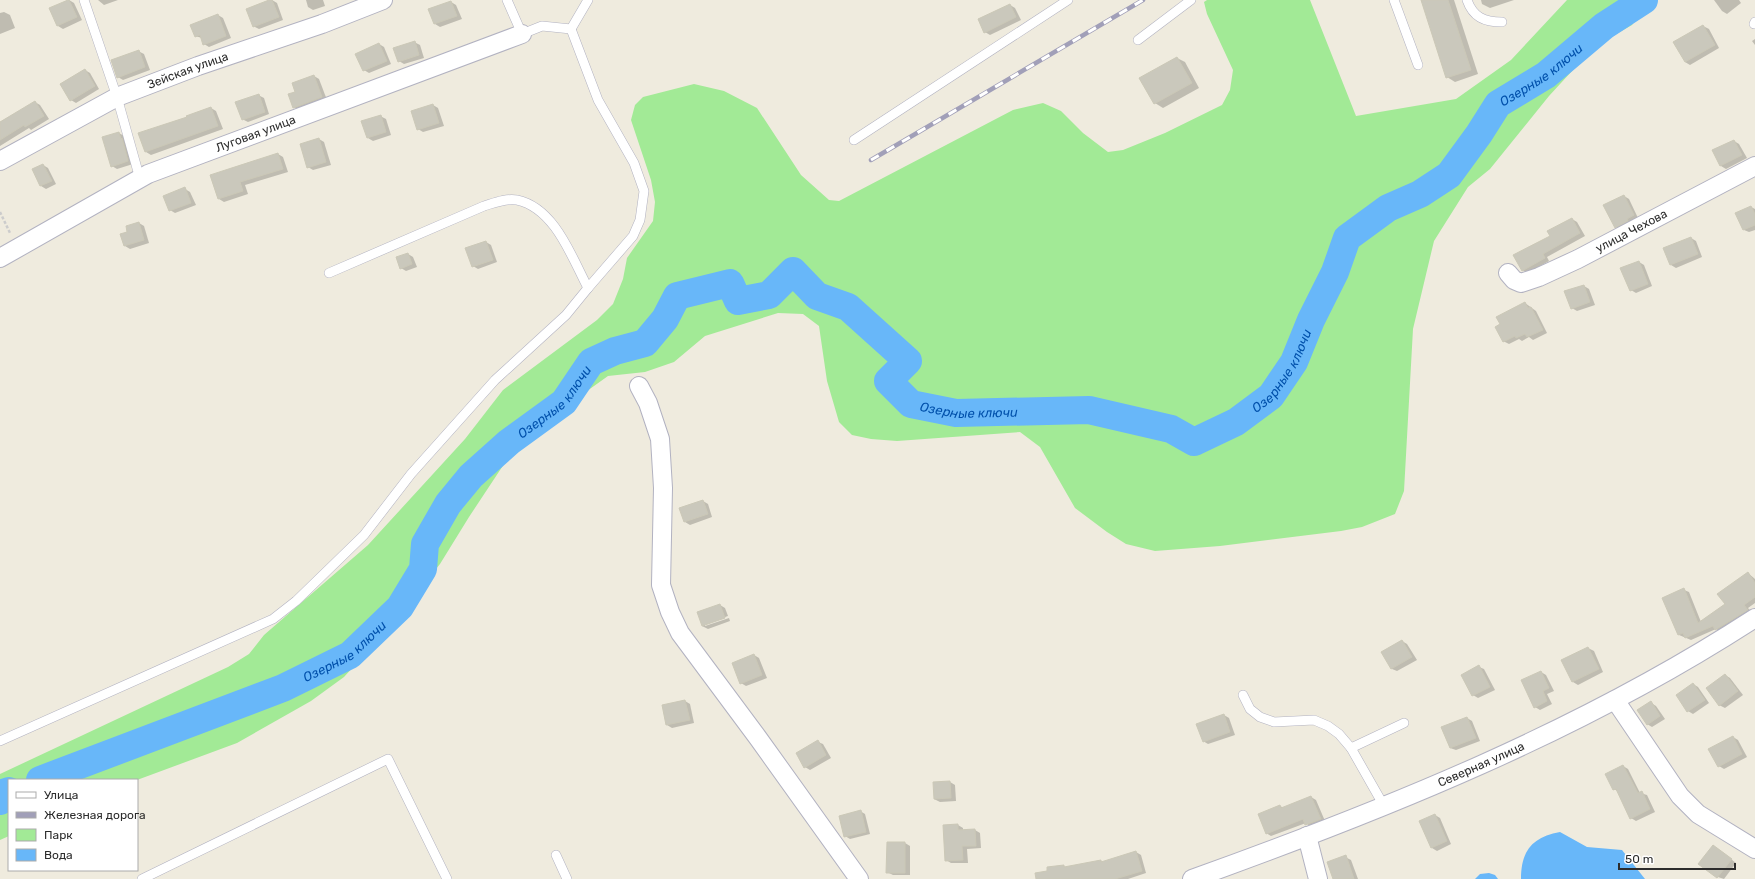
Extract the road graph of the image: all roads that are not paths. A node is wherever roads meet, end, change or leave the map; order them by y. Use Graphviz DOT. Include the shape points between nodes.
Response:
graph roads {
  1 [pos="84,0"];
  2 [pos="383,0"];
  3 [pos="507,0"];
  4 [pos="588,0"];
  5 [pos="1068,0"];
  6 [pos="1191,0"];
  7 [pos="1394,0"];
  8 [pos="1467,0"];
  9 [pos="1502,22"];
  10 [pos="571,28"];
  11 [pos="522,34"];
  12 [pos="1138,40"];
  13 [pos="1418,65"];
  14 [pos="117,98"];
  15 [pos="854,140"];
  16 [pos="0,161"];
  17 [pos="1755,166"];
  18 [pos="140,179"];
  19 [pos="0,258"];
  20 [pos="329,273"];
  21 [pos="1508,273"];
  22 [pos="588,288"];
  23 [pos="639,386"];
  24 [pos="1755,618"];
  25 [pos="1243,695"];
  26 [pos="1615,700"];
  27 [pos="1404,723"];
  28 [pos="0,741"];
  29 [pos="1351,748"];
  30 [pos="1384,806"];
  31 [pos="1307,836"];
  32 [pos="1755,850"];
  33 [pos="556,855"];
  34 [pos="142,879"];
  35 [pos="447,879"];
  36 [pos="567,879"];
  37 [pos="859,879"];
  38 [pos="1192,879"];
  39 [pos="1318,879"];
  1 -- 14 [label="lane"];
  2 -- 14 [label="street, Зейская улица" via="322,24 198,66"];
  3 -- 11 [label="lane"];
  4 -- 10 [label="lane"];
  5 -- 15 [label="lane"];
  6 -- 12 [label="lane"];
  7 -- 13 [label="lane"];
  8 -- 9 [label="lane" via="1470,8 1480,18 1489,22"];
  10 -- 11 [label="lane" via="542,26"];
  10 -- 22 [label="lane" via="598,100 634,163 644,191 640,220 633,236"];
  11 -- 18 [label="street, Луговая улица"];
  14 -- 16 [label="street, Зейская улица"];
  14 -- 18 [label="lane"];
  17 -- 21 [label="street, улица Чехова" via="1539,277 1521,283"];
  18 -- 19 [label="street, Луговая улица"];
  20 -- 22 [label="lane" via="484,206 516,200 534,207 561,235"];
  22 -- 28 [label="lane" via="566,315 495,380 411,474 364,535 296,601 273,619"];
  23 -- 37 [label="street" via="648,403 660,439 663,488 661,585 670,612 680,634"];
  24 -- 26 [label="street, Северная улица" via="1676,667"];
  25 -- 29 [label="lane" via="1250,709 1260,717 1274,722 1314,720 1339,734"];
  26 -- 30 [label="street, Северная улица" via="1496,759"];
  26 -- 32 [label="street" via="1680,796 1698,814"];
  27 -- 29 [label="lane"];
  29 -- 30 [label="lane"];
  30 -- 31 [label="street, Северная улица"];
  31 -- 38 [label="street, Северная улица"];
  31 -- 39 [label="street"];
  33 -- 36 [label="lane"];
  34 -- 35 [label="lane" via="388,759"];
}
